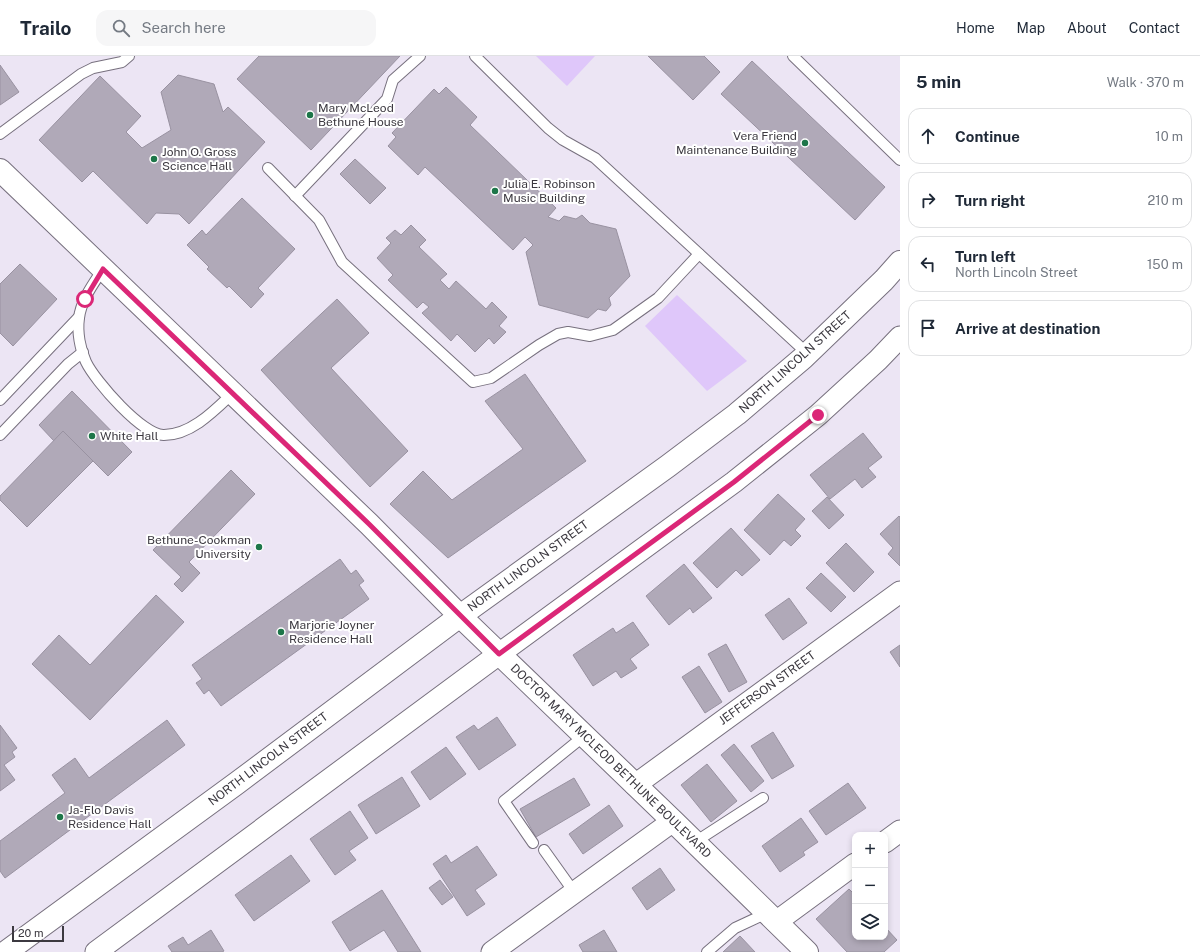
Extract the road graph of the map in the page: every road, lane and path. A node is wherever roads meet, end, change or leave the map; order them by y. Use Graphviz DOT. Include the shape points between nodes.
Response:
graph roads {
  1 [pos="129,56"];
  2 [pos="420,56"];
  3 [pos="475,56"];
  4 [pos="793,56"];
  5 [pos="0,134"];
  6 [pos="900,160"];
  7 [pos="268,168"];
  8 [pos="0,170"];
  9 [pos="295,196"];
  10 [pos="699,254"];
  11 [pos="900,262"];
  12 [pos="103,269"];
  13 [pos="79,317"];
  14 [pos="900,337"];
  15 [pos="83,352"];
  16 [pos="808,354"];
  17 [pos="233,393"];
  18 [pos="0,400"];
  19 [pos="0,435"];
  20 [pos="900,592"];
  21 [pos="460,616"];
  22 [pos="499,654"];
  23 [pos="584,736"];
  24 [pos="635,785"];
  25 [pos="762,798"];
  26 [pos="673,821"];
  27 [pos="900,831"];
  28 [pos="888,840"];
  29 [pos="695,842"];
  30 [pos="533,843"];
  31 [pos="544,850"];
  32 [pos="852,866"];
  33 [pos="574,892"];
  34 [pos="771,917"];
  35 [pos="6,952"];
  36 [pos="96,952"];
  37 [pos="492,952"];
  38 [pos="707,952"];
  39 [pos="807,952"];
  1 -- 5 [label="lane" via="122,62 93,68 81,74"];
  2 -- 9 [label="lane" via="393,80 387,99"];
  3 -- 10 [label="lane" via="548,128 595,158"];
  4 -- 6 [label="lane"];
  7 -- 9 [label="lane"];
  8 -- 12 [label="street, DOCTOR MARY MCLEOD BETHUNE BOULEVARD"];
  9 -- 10 [label="lane" via="319,220 344,265 473,382 491,378 558,334 568,332 590,336 613,330 658,298"];
  10 -- 16 [label="lane"];
  11 -- 16 [label="street, NORTH LINCOLN STREET"];
  12 -- 13 [label="lane" via="85,299"];
  12 -- 17 [label="street, DOCTOR MARY MCLEOD BETHUNE BOULEVARD"];
  13 -- 15 [label="lane" via="79,342"];
  13 -- 18 [label="lane"];
  14 -- 22 [label="street" via="818,415 740,477"];
  15 -- 17 [label="lane" via="94,376 133,419 162,436 177,434 196,424"];
  15 -- 19 [label="lane" via="68,364"];
  16 -- 21 [label="street, NORTH LINCOLN STREET" via="737,414 668,466"];
  17 -- 21 [label="street, DOCTOR MARY MCLEOD BETHUNE BOULEVARD"];
  20 -- 24 [label="street, JEFFERSON STREET"];
  21 -- 22 [label="street, DOCTOR MARY MCLEOD BETHUNE BOULEVARD"];
  21 -- 35 [label="street, NORTH LINCOLN STREET"];
  22 -- 23 [label="street, DOCTOR MARY MCLEOD BETHUNE BOULEVARD"];
  22 -- 36 [label="street"];
  23 -- 24 [label="street, DOCTOR MARY MCLEOD BETHUNE BOULEVARD"];
  23 -- 30 [label="lane" via="504,800"];
  24 -- 26 [label="street, DOCTOR MARY MCLEOD BETHUNE BOULEVARD"];
  25 -- 29 [label="lane"];
  26 -- 29 [label="street, DOCTOR MARY MCLEOD BETHUNE BOULEVARD"];
  26 -- 33 [label="street"];
  27 -- 28 [label="street"];
  29 -- 34 [label="street, DOCTOR MARY MCLEOD BETHUNE BOULEVARD"];
  31 -- 33 [label="lane"];
  32 -- 34 [label="street"];
  33 -- 37 [label="street"];
  34 -- 38 [label="lane" via="735,928"];
  34 -- 39 [label="street, DOCTOR MARY MCLEOD BETHUNE BOULEVARD"];
}
